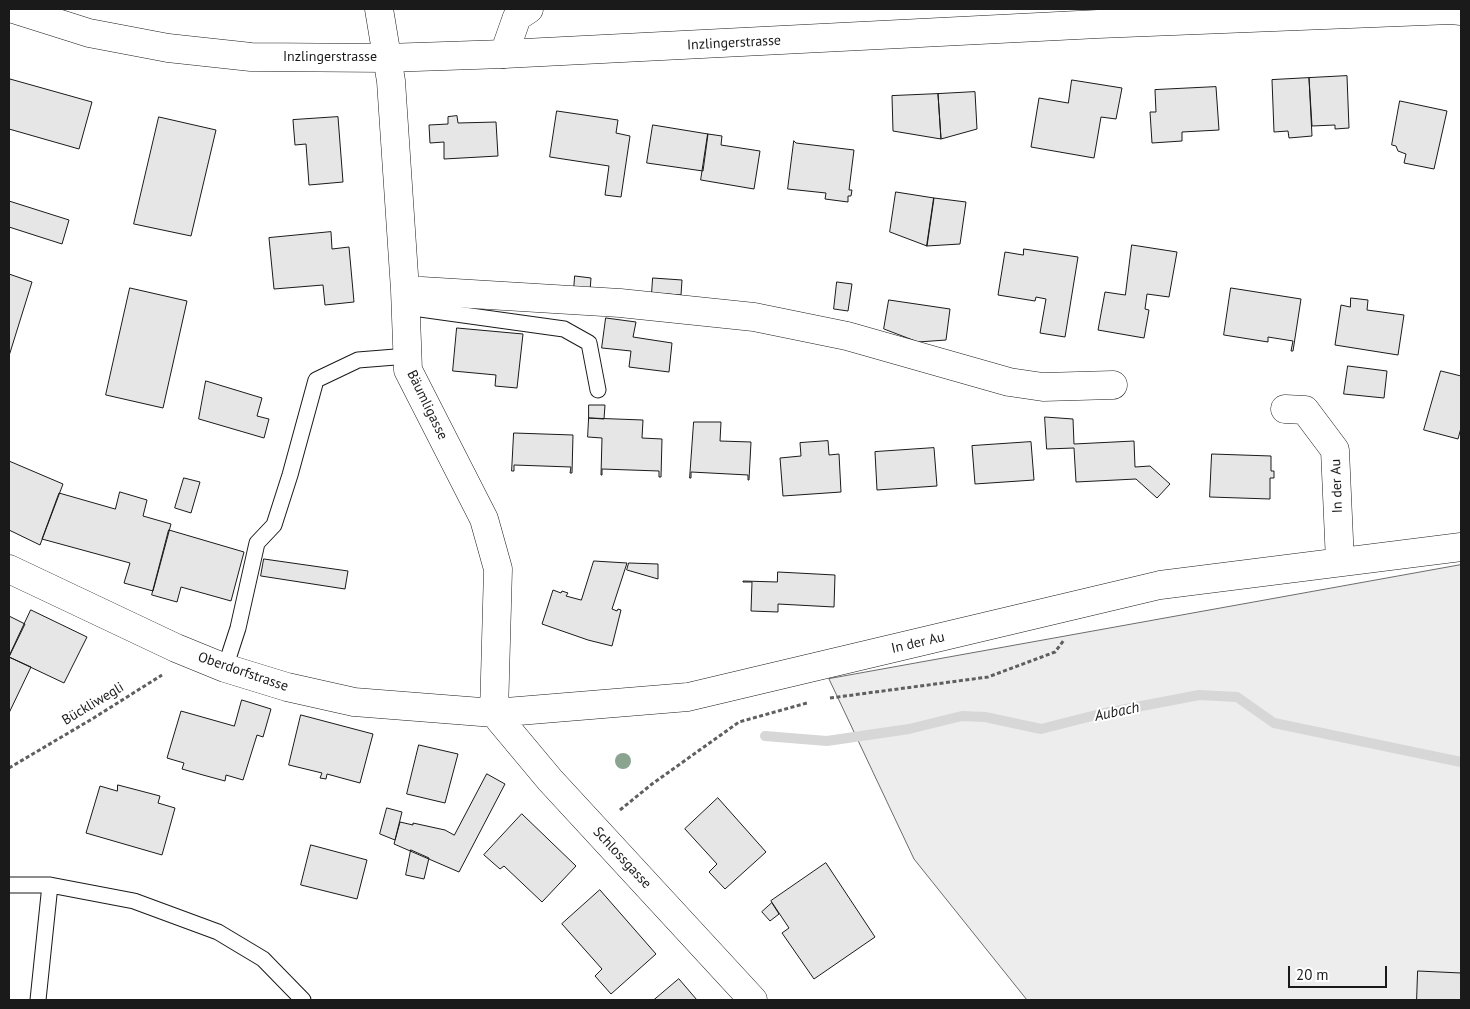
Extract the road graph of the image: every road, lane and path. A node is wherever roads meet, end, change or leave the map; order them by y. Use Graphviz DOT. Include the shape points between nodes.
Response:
graph roads {
  1 [pos="13,9"];
  2 [pos="379,9"];
  3 [pos="530,9"];
  4 [pos="1461,11"];
  5 [pos="504,54"];
  6 [pos="386,58"];
  7 [pos="405,299"];
  8 [pos="408,356"];
  9 [pos="1113,385"];
  10 [pos="598,390"];
  11 [pos="1285,409"];
  12 [pos="1461,547"];
  13 [pos="1340,562"];
  14 [pos="9,569"];
  15 [pos="1080,604"];
  16 [pos="176,648"];
  17 [pos="225,668"];
  18 [pos="824,698"];
  19 [pos="815,701"];
  20 [pos="494,713"];
  21 [pos="9,768"];
  22 [pos="596,829"];
  23 [pos="9,885"];
  24 [pos="50,885"];
  25 [pos="38,1000"];
  26 [pos="303,1000"];
  27 [pos="753,1000"];
  1 -- 6 [label="street, Inzlingerstrasse" via="89,33 168,48 251,57"];
  2 -- 6 [label="street, Bäumligasse"];
  3 -- 5 [label="street" via="517,17"];
  4 -- 5 [label="street, Inzlingerstrasse" via="1098,24"];
  5 -- 6 [label="street, Inzlingerstrasse"];
  6 -- 7 [label="street, Bäumligasse" via="391,81"];
  7 -- 8 [label="street, Bäumligasse"];
  7 -- 9 [label="street" via="620,303 754,317 846,336 1009,382 1043,387"];
  7 -- 10 [label="lane" via="564,329 589,343"];
  8 -- 17 [label="lane" via="358,360 316,380 274,525 257,543 238,628"];
  8 -- 20 [label="street, Bäumligasse" via="408,370 484,519 498,569"];
  11 -- 13 [label="street, In der Au" via="1305,410 1335,450"];
  12 -- 13 [label="street, In der Au"];
  13 -- 15 [label="street, In der Au" via="1160,585"];
  14 -- 16 [label="street, Oberdorfstrasse"];
  15 -- 18 [label="path" via="1076,625 1054,652 988,677"];
  15 -- 20 [label="street, In der Au" via="688,697"];
  16 -- 17 [label="street, Oberdorfstrasse"];
  16 -- 21 [label="path, Bückliwegli" via="165,674"];
  17 -- 20 [label="street, Oberdorfstrasse" via="287,687 354,702"];
  19 -- 22 [label="path" via="739,722"];
  20 -- 22 [label="street, Schlossgasse"];
  22 -- 27 [label="street, Schlossgasse"];
  23 -- 24 [label="lane"];
  24 -- 25 [label="lane"];
  24 -- 26 [label="lane" via="134,901 218,932 263,959"];
}
